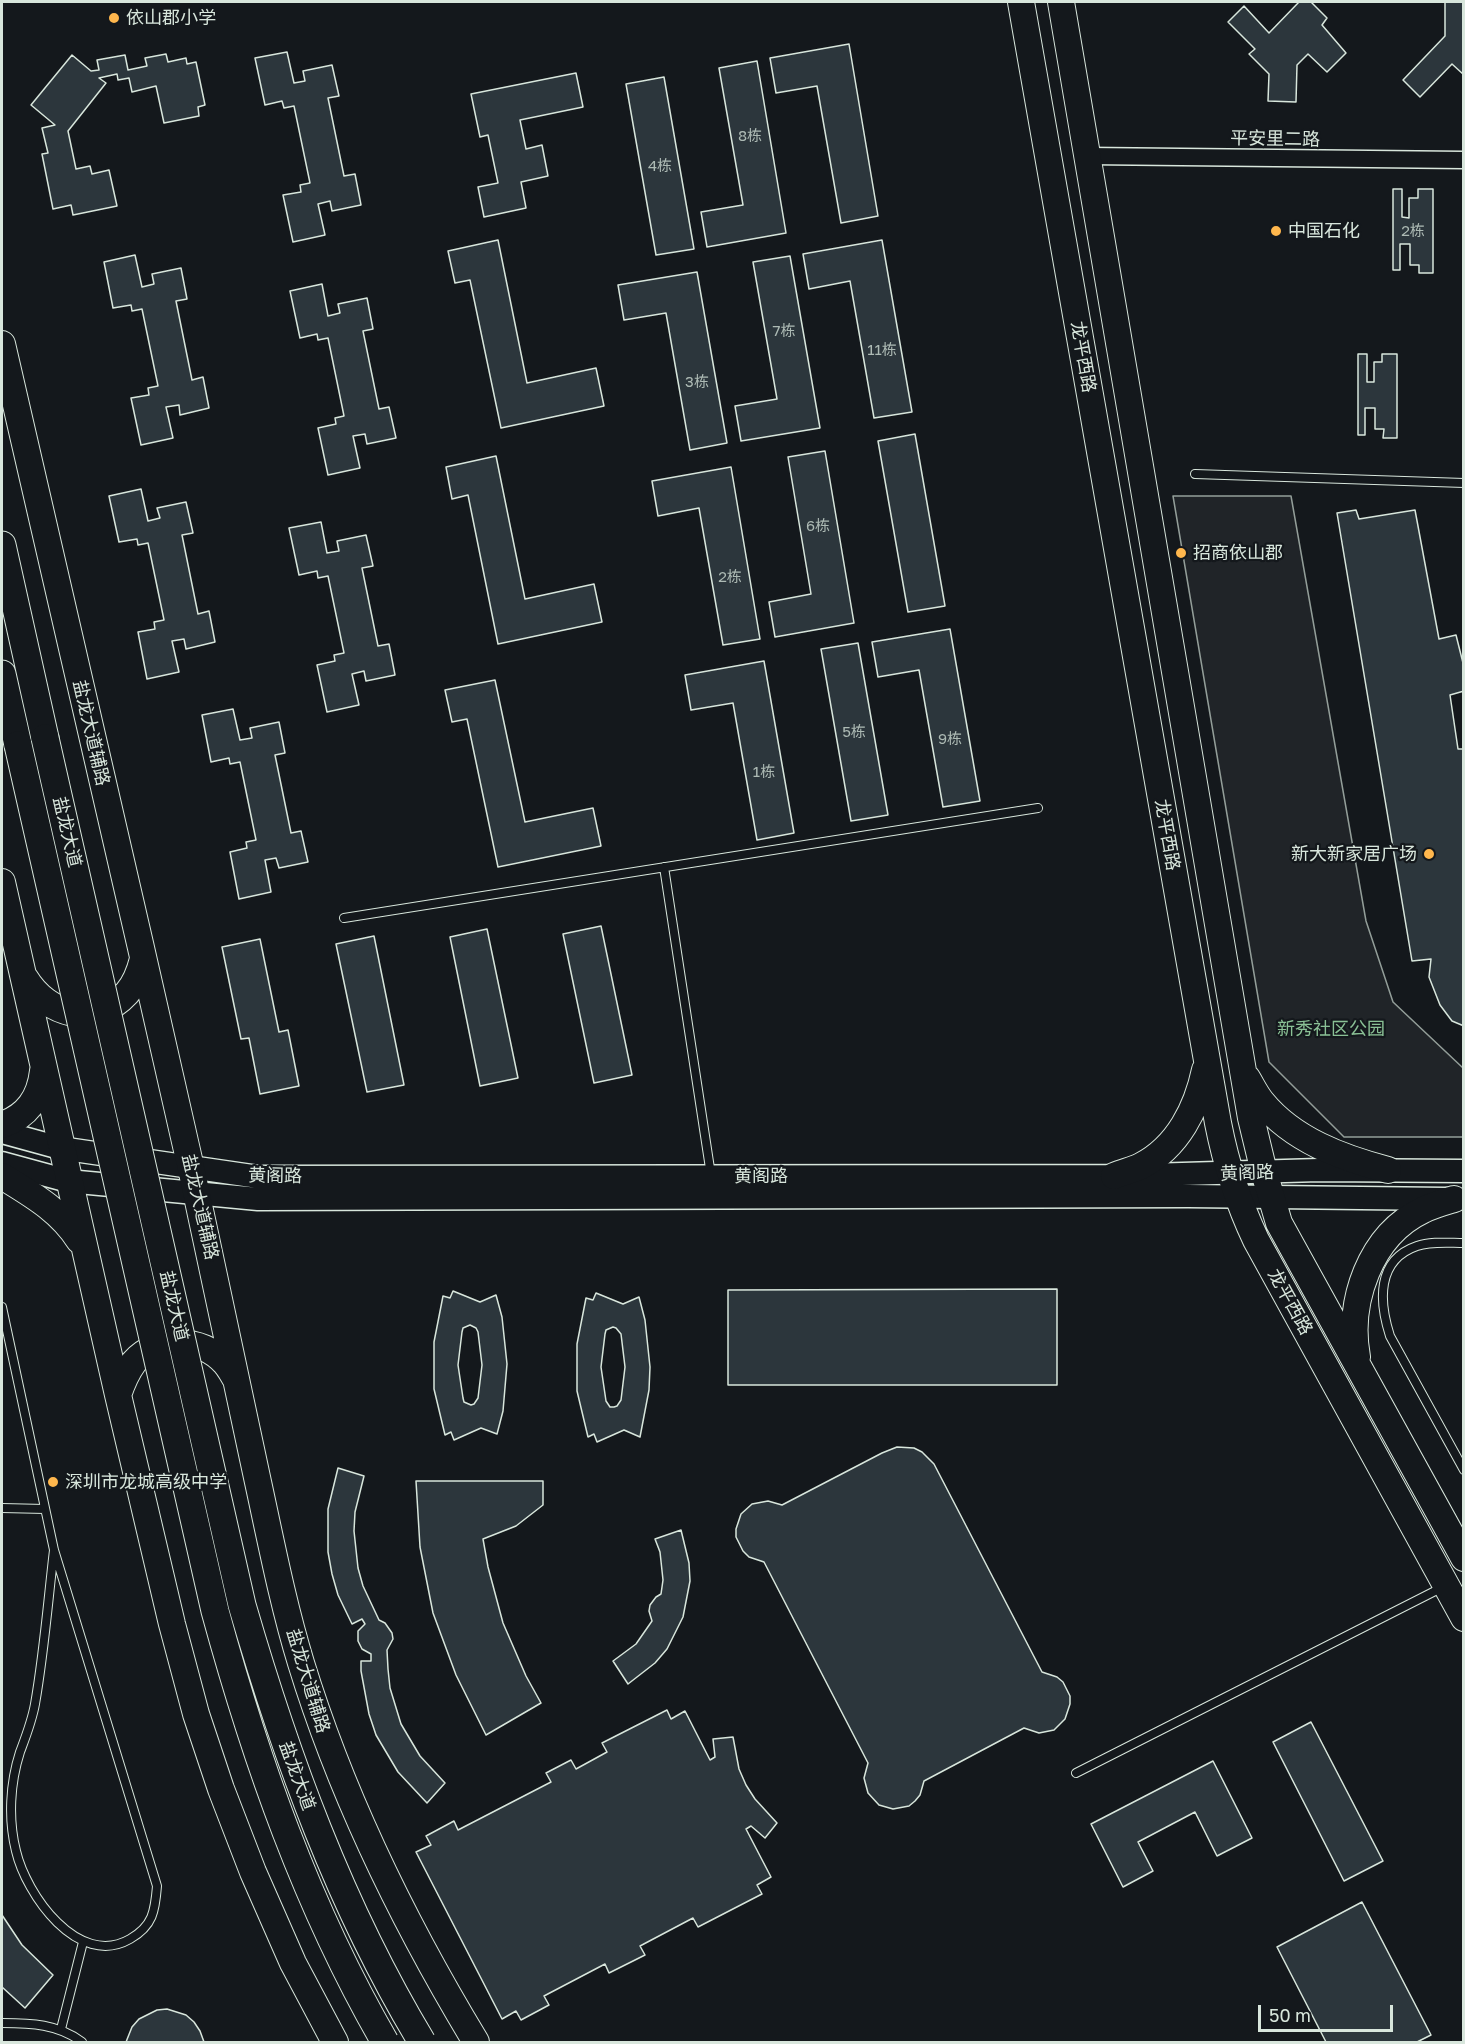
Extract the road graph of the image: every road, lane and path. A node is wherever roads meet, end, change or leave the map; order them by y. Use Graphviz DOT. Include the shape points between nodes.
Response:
graph roads {
  1 [pos="1021,2"];
  2 [pos="1061,2"];
  3 [pos="1087,156"];
  4 [pos="1464,160"];
  5 [pos="1102,248"];
  6 [pos="1065,255"];
  7 [pos="2,344"];
  8 [pos="1195,474"];
  9 [pos="1464,483"];
  10 [pos="2,545"];
  11 [pos="2,674"];
  12 [pos="1038,808"];
  13 [pos="663,867"];
  14 [pos="1209,870"];
  15 [pos="1174,876"];
  16 [pos="2,882"];
  17 [pos="344,918"];
  18 [pos="143,959"];
  19 [pos="23,975"];
  20 [pos="1207,1061"];
  21 [pos="43,1071"];
  22 [pos="1243,1072"];
  23 [pos="2,1125"];
  24 [pos="2,1132"];
  25 [pos="60,1148"];
  26 [pos="2,1163"];
  27 [pos="190,1168"];
  28 [pos="1388,1170"];
  29 [pos="1464,1171"];
  30 [pos="1264,1172"];
  31 [pos="2,1176"];
  32 [pos="1114,1176"];
  33 [pos="68,1181"];
  34 [pos="1233,1185"];
  35 [pos="713,1187"];
  36 [pos="196,1193"];
  37 [pos="1271,1197"];
  38 [pos="1459,1199"];
  39 [pos="1464,1243"];
  40 [pos="85,1251"];
  41 [pos="2,1307"];
  42 [pos="1359,1366"];
  43 [pos="236,1378"];
  44 [pos="118,1395"];
  45 [pos="1464,1470"];
  46 [pos="2,1508"];
  47 [pos="45,1509"];
  48 [pos="54,1550"];
  49 [pos="1464,1558"];
  50 [pos="1446,1586"];
  51 [pos="1464,1618"];
  52 [pos="1076,1773"];
  53 [pos="83,1942"];
  54 [pos="2,2023"];
  55 [pos="61,2029"];
  56 [pos="82,2043"];
  57 [pos="335,2043"];
  58 [pos="385,2043"];
  59 [pos="422,2043"];
  60 [pos="476,2043"];
  1 -- 6 [label="main road, 龙平西路"];
  2 -- 3 [label="main road, 龙平西路"];
  3 -- 4 [label="street, 平安里二路"];
  3 -- 5 [label="main road, 龙平西路"];
  5 -- 6 [label="main road"];
  5 -- 14 [label="main road, 龙平西路"];
  6 -- 15 [label="main road, 龙平西路"];
  7 -- 18 [label="main road, 盐龙大道辅路"];
  8 -- 9 [label="lane"];
  10 -- 59 [label="highway, 盐龙大道, bridge" via="245,1616 316,1829 359,1924"];
  11 -- 58 [label="highway, 盐龙大道, bridge" via="214,1611 262,1771 294,1854 330,1937"];
  12 -- 13 [label="lane"];
  13 -- 17 [label="lane"];
  13 -- 35 [label="lane"];
  14 -- 15 [label="main road"];
  14 -- 22 [label="main road, 龙平西路"];
  15 -- 20 [label="main road, 龙平西路"];
  16 -- 19 [label="main road"];
  18 -- 19 [label="main road" via="138,976 115,1004 80,1014 46,1003"];
  18 -- 27 [label="main road, 盐龙大道辅路"];
  19 -- 21 [label="main road"];
  20 -- 32 [label="main road" via="1190,1118 1174,1138 1160,1154"];
  20 -- 34 [label="main road, 龙平西路"];
  21 -- 23 [label="main road" via="32,1105"];
  21 -- 25 [label="main road"];
  22 -- 28 [label="main road" via="1261,1102 1301,1135 1355,1161"];
  22 -- 30 [label="main road, 龙平西路"];
  24 -- 25 [label="main road, 黄阁路"];
  25 -- 27 [label="main road, 黄阁路"];
  25 -- 33 [label="main road"];
  26 -- 33 [label="main road, 黄阁路"];
  27 -- 35 [label="main road, 黄阁路" via="259,1177"];
  27 -- 36 [label="main road, 盐龙大道辅路"];
  28 -- 29 [label="main road, 黄阁路"];
  28 -- 30 [label="main road, 黄阁路"];
  30 -- 34 [label="main road, 黄阁路"];
  30 -- 37 [label="main road, 龙平西路"];
  31 -- 40 [label="main road" via="61,1216"];
  32 -- 34 [label="main road, 黄阁路"];
  32 -- 35 [label="main road, 黄阁路"];
  33 -- 36 [label="main road, 黄阁路"];
  33 -- 40 [label="main road"];
  34 -- 35 [label="main road, 黄阁路"];
  34 -- 37 [label="main road, 黄阁路"];
  34 -- 50 [label="main road, 龙平西路" via="1256,1240"];
  35 -- 36 [label="main road, 黄阁路" via="258,1199"];
  36 -- 43 [label="main road, 盐龙大道辅路"];
  37 -- 38 [label="main road, 黄阁路"];
  37 -- 42 [label="main road, 龙平西路" via="1279,1223"];
  38 -- 42 [label="main road" via="1423,1210 1401,1224 1372,1259 1355,1312"];
  39 -- 45 [label="lane" via="1419,1245 1404,1252 1388,1270 1382,1297 1390,1336"];
  40 -- 44 [label="main road"];
  41 -- 47 [label="lane"];
  42 -- 49 [label="main road, 龙平西路"];
  43 -- 44 [label="main road" via="209,1350 190,1343 170,1343 135,1361"];
  43 -- 60 [label="main road, 盐龙大道辅路" via="281,1589 326,1739 401,1909"];
  44 -- 57 [label="main road" via="175,1635 217,1779 293,1963"];
  46 -- 47 [label="lane"];
  47 -- 48 [label="lane"];
  48 -- 53 [label="lane" via="35,1706 13,1779 12,1829 23,1873 34,1893 47,1912"];
  48 -- 53 [label="lane" via="157,1886 153,1915 143,1931 117,1944"];
  50 -- 51 [label="main road, 龙平西路"];
  50 -- 52 [label="lane"];
  53 -- 55 [label="lane"];
  54 -- 55 [label="lane"];
  55 -- 56 [label="lane"];
}
